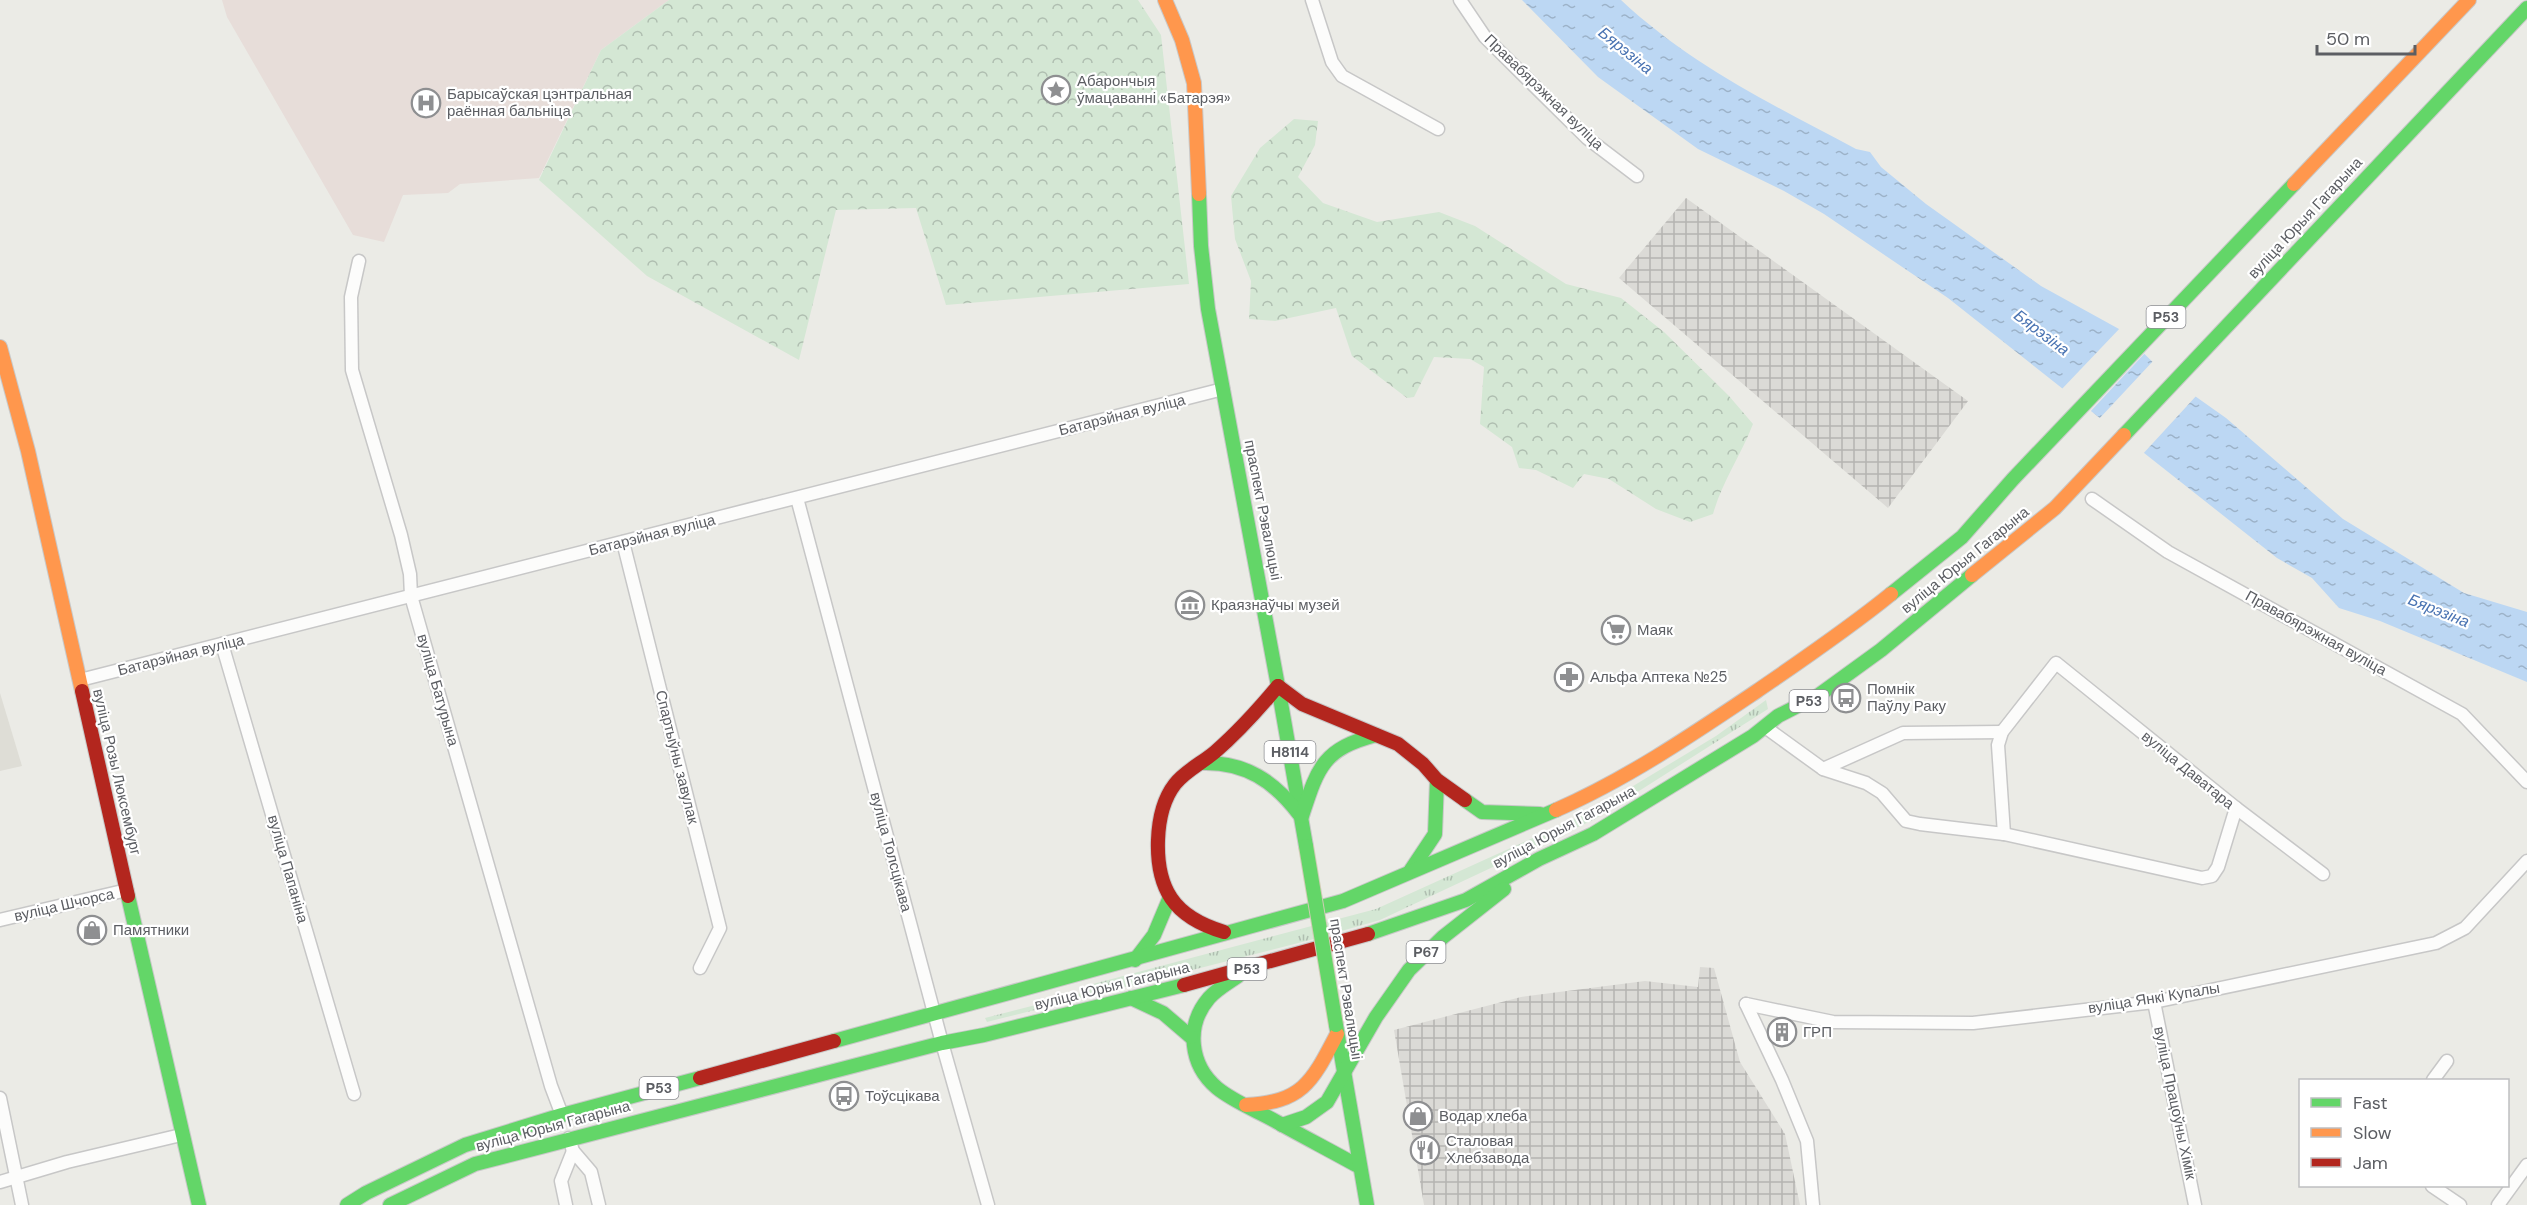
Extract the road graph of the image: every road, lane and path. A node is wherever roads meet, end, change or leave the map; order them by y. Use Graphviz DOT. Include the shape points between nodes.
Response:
graph roads {
  1 [pos="1165,0"];
  2 [pos="1312,0"];
  3 [pos="1460,0"];
  4 [pos="2469,0"];
  5 [pos="2527,8"];
  6 [pos="1438,129"];
  7 [pos="1637,176"];
  8 [pos="359,261"];
  9 [pos="0,346"];
  10 [pos="1223,389"];
  11 [pos="797,498"];
  12 [pos="2092,499"];
  13 [pos="623,542"];
  14 [pos="411,596"];
  15 [pos="222,644"];
  16 [pos="80,680"];
  17 [pos="1278,686"];
  18 [pos="1766,727"];
  19 [pos="2002,732"];
  20 [pos="1376,735"];
  21 [pos="1203,763"];
  22 [pos="1823,769"];
  23 [pos="1437,780"];
  24 [pos="2527,782"];
  25 [pos="2236,808"];
  26 [pos="1545,815"];
  27 [pos="1302,818"];
  28 [pos="2004,834"];
  29 [pos="1539,859"];
  30 [pos="2527,861"];
  31 [pos="1411,870"];
  32 [pos="2323,873"];
  33 [pos="127,890"];
  34 [pos="1170,897"];
  35 [pos="0,920"];
  36 [pos="1224,932"];
  37 [pos="1135,960"];
  38 [pos="700,968"];
  39 [pos="1251,968"];
  40 [pos="1131,998"];
  41 [pos="2154,1002"];
  42 [pos="934,1013"];
  43 [pos="1337,1030"];
  44 [pos="1191,1037"];
  45 [pos="942,1043"];
  46 [pos="2447,1061"];
  47 [pos="1343,1073"];
  48 [pos="2434,1079"];
  49 [pos="354,1094"];
  50 [pos="0,1098"];
  51 [pos="1246,1105"];
  52 [pos="562,1115"];
  53 [pos="1282,1125"];
  54 [pos="181,1135"];
  55 [pos="571,1145"];
  56 [pos="2527,1165"];
  57 [pos="1358,1166"];
  58 [pos="16,1178"];
  59 [pos="0,1182"];
  60 [pos="2435,1187"];
  61 [pos="22,1205"];
  62 [pos="199,1205"];
  63 [pos="347,1205"];
  64 [pos="390,1205"];
  65 [pos="566,1205"];
  66 [pos="599,1205"];
  67 [pos="988,1205"];
  68 [pos="1367,1205"];
  69 [pos="1813,1205"];
  70 [pos="2195,1205"];
  71 [pos="2460,1205"];
  72 [pos="2498,1205"];
  1 -- 10 [label="main road, праспект Рэвалюцыі / Н8114" via="1194,83 1201,246"];
  2 -- 6 [label="street" via="1332,62 1342,76"];
  3 -- 7 [label="street, Правабярэжная вуліца" via="1485,37 1587,138"];
  4 -- 26 [label="main road, вуліца Юрыя Гагарына / Р53" via="1962,537 1854,624 1704,726 1611,783"];
  5 -- 18 [label="main road, вуліца Юрыя Гагарына / Р53" via="2055,508 1881,650 1820,695 1778,716"];
  8 -- 14 [label="street, вуліца Батурына" via="351,297 352,370 401,535"];
  9 -- 16 [label="main road, вуліца Розы Люксембург"];
  10 -- 11 [label="street, Батарэйная вуліца"];
  10 -- 17 [label="main road, праспект Рэвалюцыі / Н8114"];
  11 -- 13 [label="street, Батарэйная вуліца"];
  11 -- 42 [label="street, вуліца Толсцікава"];
  12 -- 24 [label="street, Правабярэжная вуліца" via="2168,552 2462,714"];
  13 -- 14 [label="street, Батарэйная вуліца"];
  13 -- 38 [label="street, Спартыўны завулак" via="720,928"];
  14 -- 15 [label="street, Батарэйная вуліца"];
  14 -- 52 [label="street, вуліца Батурына"];
  15 -- 16 [label="street, Батарэйная вуліца"];
  15 -- 49 [label="street, вуліца Папаніна"];
  16 -- 33 [label="main road, вуліца Розы Люксембург"];
  17 -- 20 [label="main road" via="1302,704"];
  17 -- 21 [label="main road" via="1255,715"];
  17 -- 27 [label="main road, праспект Рэвалюцыі / Н8114"];
  18 -- 22 [label="street"];
  18 -- 29 [label="main road, вуліца Юрыя Гагарына / Р53" via="1593,834"];
  19 -- 22 [label="street" via="1903,733"];
  19 -- 25 [label="street, вуліца Даватара" via="2056,663"];
  19 -- 28 [label="street" via="1998,745"];
  20 -- 23 [label="main road" via="1411,753"];
  20 -- 27 [label="main road" via="1347,743 1322,761"];
  21 -- 27 [label="main road" via="1231,764 1265,778 1289,799"];
  21 -- 34 [label="main road" via="1181,777 1172,789 1161,820 1159,842"];
  22 -- 28 [label="street" via="1866,783 1882,793 1906,820"];
  23 -- 26 [label="main road" via="1482,812"];
  23 -- 31 [label="main road" via="1435,834"];
  25 -- 28 [label="street" via="2218,867 2212,876 2202,878"];
  25 -- 32 [label="street, вуліца Даватара"];
  26 -- 31 [label="main road, вуліца Юрыя Гагарына / Р53"];
  27 -- 43 [label="main road, праспект Рэвалюцыі, bridge"];
  29 -- 39 [label="main road, вуліца Юрыя Гагарына / Р53" via="1466,900 1375,932"];
  29 -- 47 [label="main road, Р67" via="1431,946 1409,970"];
  30 -- 41 [label="street, вуліца Янкі Купалы" via="2465,928 2436,943"];
  31 -- 36 [label="main road, вуліца Юрыя Гагарына / Р53" via="1343,901"];
  33 -- 35 [label="street, вуліца Шчорса"];
  33 -- 54 [label="main road, вуліца Розы Люксембург"];
  34 -- 36 [label="main road" via="1197,922"];
  34 -- 37 [label="main road" via="1154,935"];
  36 -- 37 [label="main road, вуліца Юрыя Гагарына / Р53"];
  37 -- 42 [label="main road, вуліца Юрыя Гагарына / Р53"];
  39 -- 40 [label="main road, вуліца Юрыя Гагарына / Р53"];
  39 -- 44 [label="main road" via="1213,993 1196,1020"];
  40 -- 44 [label="main road" via="1163,1013"];
  40 -- 45 [label="main road, вуліца Юрыя Гагарына / Р53"];
  41 -- 69 [label="street, вуліца Янкі Купалы" via="1974,1023 1833,1022 1746,1004 1807,1141"];
  41 -- 70 [label="street, вуліца Працоўны Хімік"];
  42 -- 45 [label="street, вуліца Толсцікава"];
  42 -- 52 [label="main road, вуліца Юрыя Гагарына / Р53"];
  43 -- 47 [label="main road, праспект Рэвалюцыі"];
  43 -- 51 [label="main road" via="1318,1070 1300,1091 1279,1102"];
  44 -- 51 [label="main road" via="1194,1055 1214,1087"];
  45 -- 55 [label="main road, вуліца Юрыя Гагарына / Р53"];
  45 -- 67 [label="street, вуліца Толсцікава"];
  46 -- 48 [label="street"];
  47 -- 53 [label="main road, Р67" via="1336,1092 1325,1104 1305,1118"];
  47 -- 57 [label="main road, праспект Рэвалюцыі"];
  50 -- 58 [label="street"];
  51 -- 53 [label="main road"];
  52 -- 63 [label="main road, вуліца Юрыя Гагарына / Р53" via="465,1145"];
  53 -- 57 [label="main road"];
  54 -- 58 [label="street"];
  54 -- 62 [label="main road, вуліца Розы Люксембург"];
  55 -- 64 [label="main road, вуліца Юрыя Гагарына / Р53" via="475,1164"];
  55 -- 65 [label="street" via="561,1181"];
  55 -- 66 [label="street" via="591,1172"];
  56 -- 72 [label="street"];
  57 -- 68 [label="main road, праспект Рэвалюцыі"];
  58 -- 59 [label="street"];
  58 -- 61 [label="street"];
  60 -- 71 [label="street"];
}
